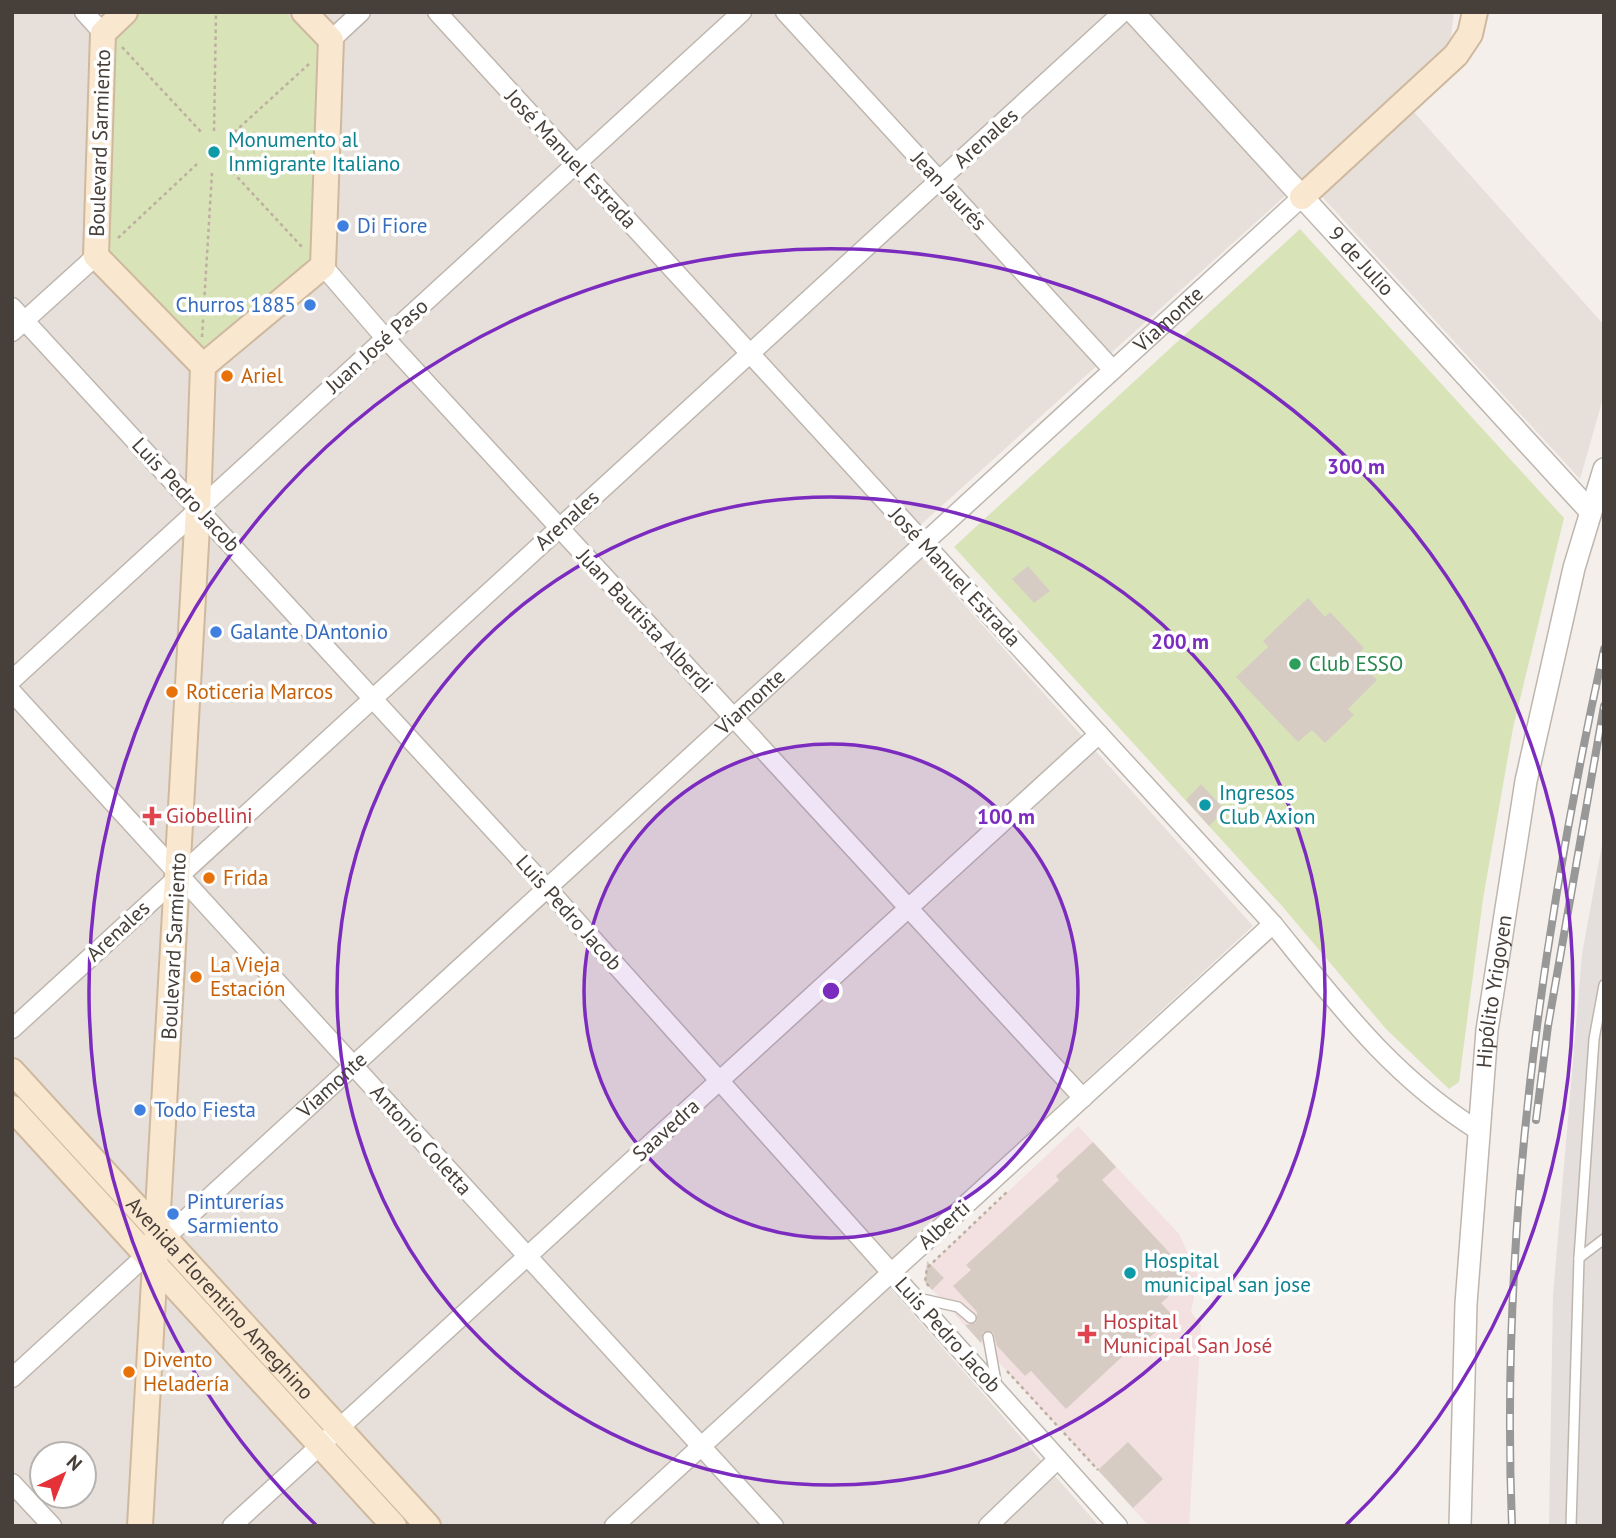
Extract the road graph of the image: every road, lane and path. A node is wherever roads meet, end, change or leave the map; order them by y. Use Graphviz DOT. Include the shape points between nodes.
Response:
graph roads {
  1 [pos="84,12"];
  2 [pos="125,12"];
  3 [pos="216,12"];
  4 [pos="304,12"];
  5 [pos="361,12"];
  6 [pos="437,12"];
  7 [pos="742,12"];
  8 [pos="785,12"];
  9 [pos="1123,12"];
  10 [pos="1133,12"];
  11 [pos="1475,15"];
  12 [pos="112,40"];
  13 [pos="331,40"];
  14 [pos="314,60"];
  15 [pos="214,131"];
  16 [pos="203,134"];
  17 [pos="229,137"];
  18 [pos="197,164"];
  19 [pos="576,164"];
  20 [pos="228,167"];
  21 [pos="212,173"];
  22 [pos="939,180"];
  23 [pos="1302,197"];
  24 [pos="117,240"];
  25 [pos="96,256"];
  26 [pos="315,259"];
  27 [pos="12,307"];
  28 [pos="19,326"];
  29 [pos="386,339"];
  30 [pos="750,353"];
  31 [pos="202,358"];
  32 [pos="1113,370"];
  33 [pos="1604,469"];
  34 [pos="198,509"];
  35 [pos="1590,510"];
  36 [pos="559,527"];
  37 [pos="923,542"];
  38 [pos="12,680"];
  39 [pos="12,692"];
  40 [pos="372,697"];
  41 [pos="735,718"];
  42 [pos="1099,734"];
  43 [pos="178,874"];
  44 [pos="547,888"];
  45 [pos="909,908"];
  46 [pos="1273,924"];
  47 [pos="1604,985"];
  48 [pos="12,1029"];
  49 [pos="1604,1030"];
  50 [pos="1594,1039"];
  51 [pos="353,1066"];
  52 [pos="12,1071"];
  53 [pos="720,1081"];
  54 [pos="1083,1098"];
  55 [pos="12,1108"];
  56 [pos="1479,1131"];
  57 [pos="1009,1190"];
  58 [pos="1604,1239"];
  59 [pos="156,1247"];
  60 [pos="527,1256"];
  61 [pos="1579,1258"];
  62 [pos="892,1273"];
  63 [pos="913,1297"];
  64 [pos="945,1304"];
  65 [pos="971,1318"];
  66 [pos="988,1337"];
  67 [pos="992,1356"];
  68 [pos="12,1378"];
  69 [pos="997,1390"];
  70 [pos="338,1428"];
  71 [pos="320,1445"];
  72 [pos="701,1446"];
  73 [pos="1058,1459"];
  74 [pos="1098,1470"];
  75 [pos="12,1483"];
  76 [pos="52,1526"];
  77 [pos="140,1526"];
  78 [pos="232,1526"];
  79 [pos="394,1526"];
  80 [pos="428,1526"];
  81 [pos="614,1526"];
  82 [pos="774,1526"];
  83 [pos="988,1526"];
  84 [pos="1118,1526"];
  85 [pos="1460,1526"];
  86 [pos="1571,1526"];
  1 -- 12 [label="street"];
  2 -- 12 [label="main road, Boulevard Sarmiento"];
  3 -- 15 [label="path"];
  4 -- 13 [label="main road"];
  5 -- 13 [label="street"];
  6 -- 19 [label="street, José Manuel Estrada"];
  7 -- 19 [label="street, Juan José Paso"];
  8 -- 22 [label="street, Jean Jaurés"];
  9 -- 22 [label="street, Arenales"];
  10 -- 23 [label="street, 9 de Julio"];
  11 -- 23 [label="main road, Viamonte" via="1470,34 1456,55"];
  12 -- 16 [label="path"];
  12 -- 25 [label="main road, Boulevard Sarmiento"];
  13 -- 26 [label="main road"];
  14 -- 17 [label="path"];
  18 -- 24 [label="path"];
  19 -- 29 [label="street, Juan José Paso"];
  19 -- 30 [label="street, José Manuel Estrada"];
  20 -- 26 [label="path"];
  21 -- 31 [label="path"];
  22 -- 30 [label="street, Arenales"];
  22 -- 32 [label="street, Jean Jaurés"];
  23 -- 32 [label="street, Viamonte"];
  23 -- 35 [label="street, 9 de Julio"];
  25 -- 28 [label="street"];
  25 -- 31 [label="main road, Boulevard Sarmiento"];
  26 -- 29 [label="street, Juan Bautista Alberdi"];
  26 -- 31 [label="main road"];
  27 -- 28 [label="street, Luis Pedro Jacob"];
  28 -- 34 [label="street, Luis Pedro Jacob"];
  29 -- 34 [label="street, Juan José Paso"];
  29 -- 36 [label="street, Juan Bautista Alberdi"];
  30 -- 36 [label="street, Arenales"];
  30 -- 37 [label="street, José Manuel Estrada"];
  31 -- 34 [label="main road, Boulevard Sarmiento"];
  32 -- 37 [label="street, Viamonte"];
  33 -- 35 [label="street, Hipólito Yrigoyen"];
  34 -- 38 [label="street, Juan José Paso"];
  34 -- 40 [label="street, Luis Pedro Jacob"];
  34 -- 43 [label="main road, Boulevard Sarmiento"];
  35 -- 56 [label="street, Hipólito Yrigoyen" via="1526,781 1487,1030"];
  36 -- 40 [label="street, Arenales"];
  36 -- 41 [label="street, Juan Bautista Alberdi"];
  37 -- 41 [label="street, Viamonte"];
  37 -- 42 [label="street, José Manuel Estrada"];
  39 -- 43 [label="street, Antonio Coletta"];
  40 -- 43 [label="street, Arenales"];
  40 -- 44 [label="street, Luis Pedro Jacob"];
  41 -- 44 [label="street, Viamonte"];
  41 -- 45 [label="street, Juan Bautista Alberdi"];
  42 -- 45 [label="street, Saavedra"];
  42 -- 46 [label="street, José Manuel Estrada"];
  43 -- 48 [label="street, Arenales"];
  43 -- 51 [label="street, Antonio Coletta"];
  43 -- 59 [label="main road, Boulevard Sarmiento"];
  44 -- 51 [label="street, Viamonte"];
  44 -- 53 [label="street, Luis Pedro Jacob"];
  45 -- 53 [label="street, Saavedra"];
  45 -- 54 [label="street, Juan Bautista Alberdi"];
  46 -- 54 [label="street, Alberti"];
  46 -- 56 [label="street, José Manuel Estrada" via="1368,1040 1436,1104"];
  47 -- 50 [label="lane"];
  49 -- 50 [label="lane"];
  50 -- 61 [label="lane"];
  51 -- 59 [label="street, Viamonte"];
  51 -- 60 [label="street, Antonio Coletta"];
  52 -- 59 [label="main road, Avenida Florentino Ameghino"];
  53 -- 60 [label="street, Saavedra"];
  53 -- 62 [label="street, Luis Pedro Jacob"];
  54 -- 62 [label="street, Alberti"];
  55 -- 59 [label="main road, Avenida Florentino Ameghino"];
  56 -- 85 [label="street, Hipólito Yrigoyen" via="1466,1304"];
  57 -- 64 [label="path" via="927,1268 925,1282"];
  58 -- 61 [label="lane"];
  59 -- 68 [label="street, Viamonte"];
  59 -- 70 [label="main road, Avenida Florentino Ameghino"];
  59 -- 71 [label="main road, Avenida Florentino Ameghino"];
  59 -- 77 [label="main road, Boulevard Sarmiento"];
  60 -- 70 [label="street, Saavedra"];
  60 -- 72 [label="street, Antonio Coletta"];
  61 -- 86 [label="lane"];
  62 -- 63 [label="street, Luis Pedro Jacob"];
  62 -- 72 [label="street, Alberti"];
  63 -- 64 [label="lane"];
  63 -- 69 [label="street, Luis Pedro Jacob"];
  64 -- 65 [label="lane" via="958,1307"];
  66 -- 67 [label="lane"];
  67 -- 69 [label="lane"];
  67 -- 74 [label="path"];
  69 -- 73 [label="street, Luis Pedro Jacob"];
  70 -- 71 [label="street, Saavedra"];
  70 -- 80 [label="main road, Avenida Florentino Ameghino"];
  71 -- 78 [label="street, Saavedra"];
  71 -- 79 [label="main road, Avenida Florentino Ameghino"];
  72 -- 81 [label="street, Alberti"];
  72 -- 82 [label="street, Antonio Coletta"];
  73 -- 83 [label="street"];
  73 -- 84 [label="street, Luis Pedro Jacob"];
  75 -- 76 [label="street"];
}
